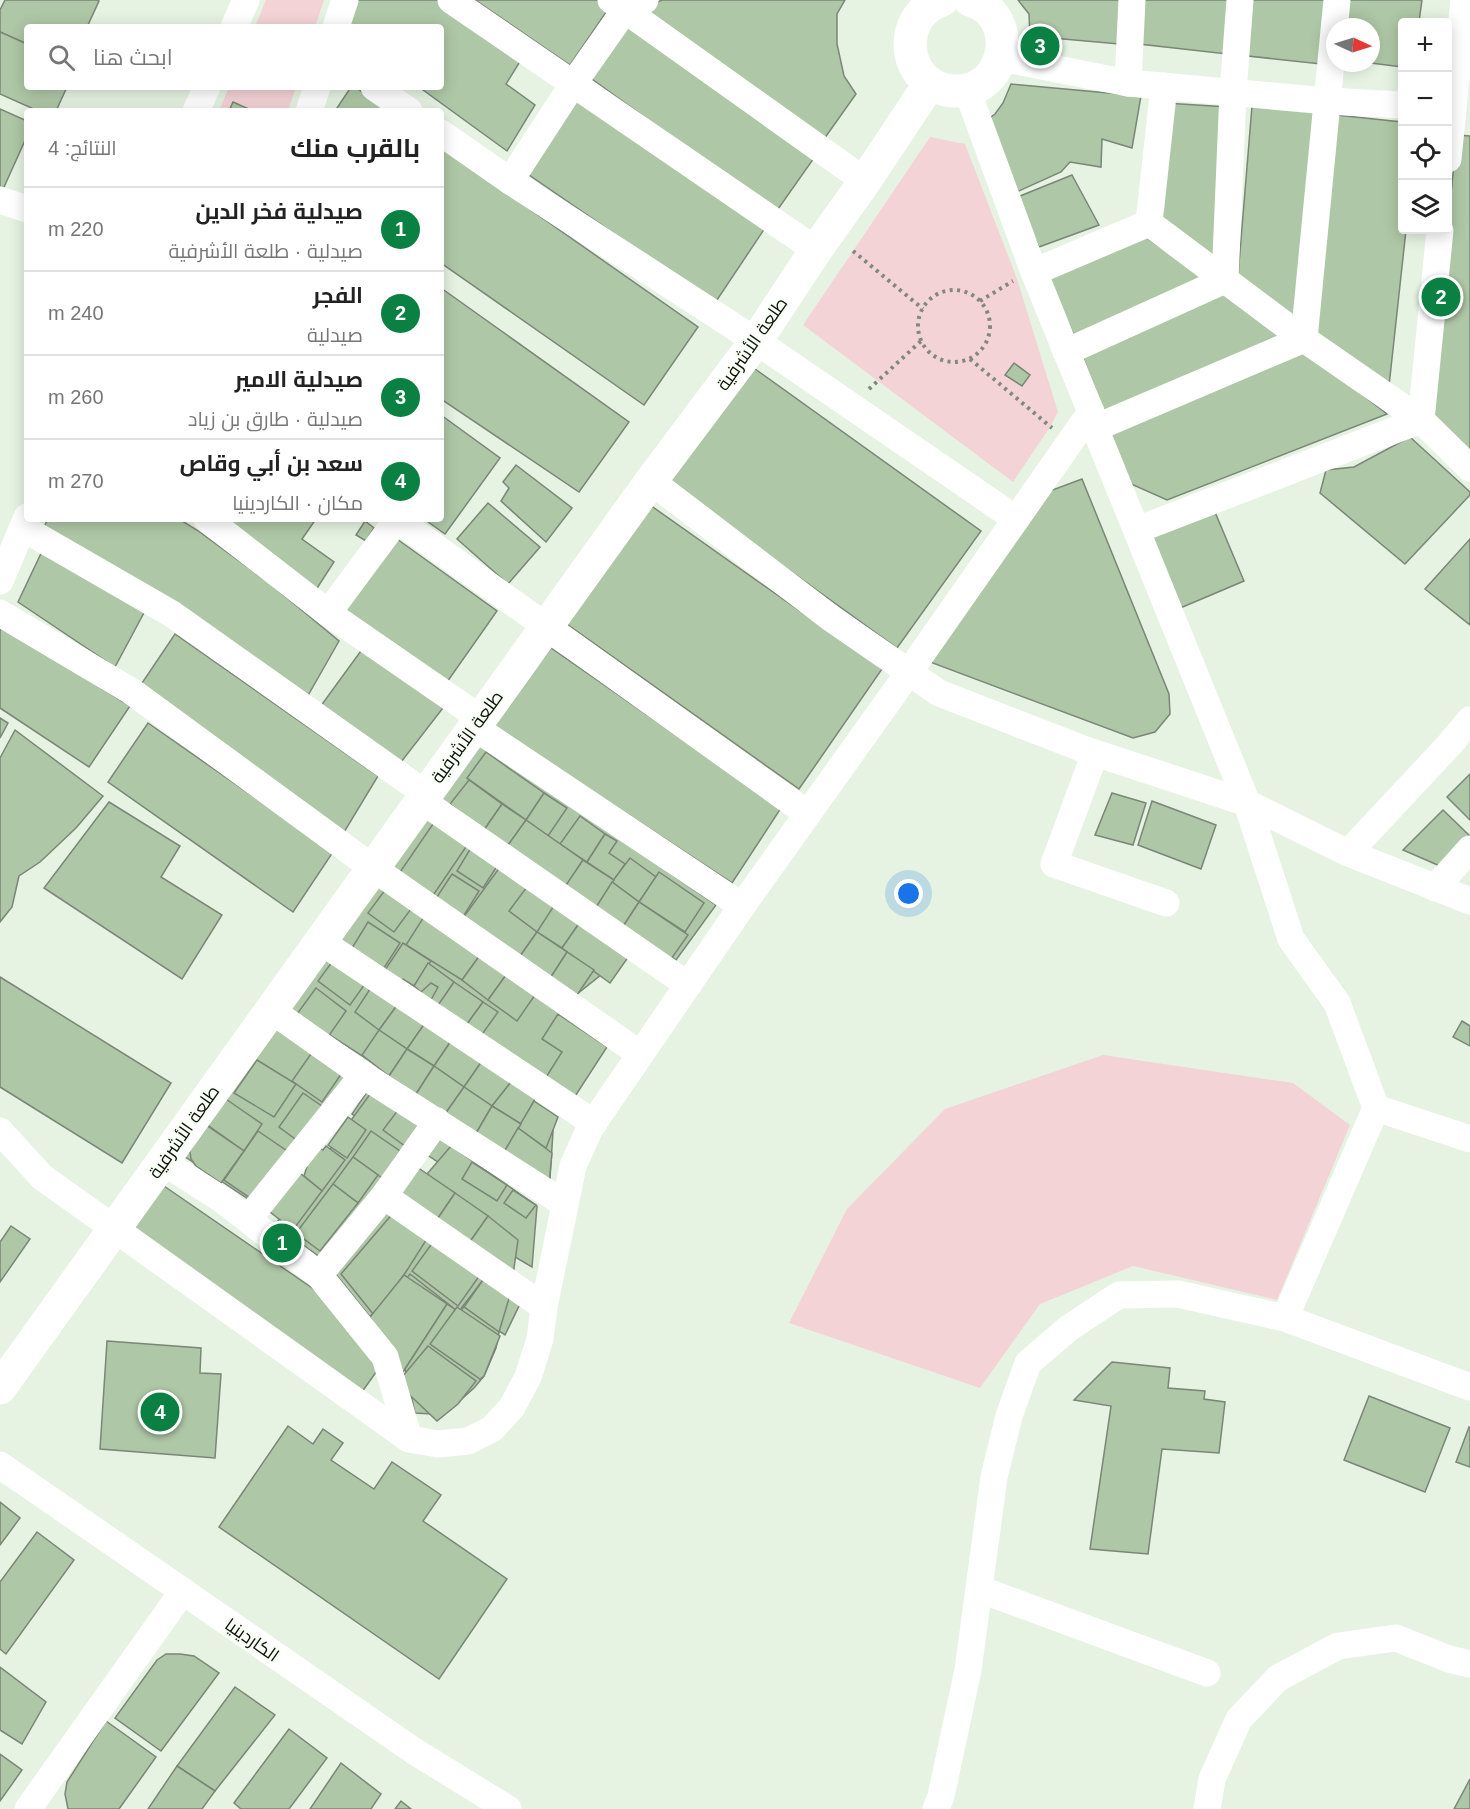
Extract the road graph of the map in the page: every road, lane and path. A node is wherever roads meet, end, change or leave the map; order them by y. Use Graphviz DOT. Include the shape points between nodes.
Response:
graph roads {
  1 [pos="246,0"];
  2 [pos="345,0"];
  3 [pos="451,0"];
  4 [pos="1132,0"];
  5 [pos="1240,0"];
  6 [pos="1337,0"];
  7 [pos="1464,0"];
  8 [pos="932,2"];
  9 [pos="627,3"];
  10 [pos="982,3"];
  11 [pos="235,24"];
  12 [pos="337,24"];
  13 [pos="1001,58"];
  14 [pos="930,83"];
  15 [pos="1128,83"];
  16 [pos="573,84"];
  17 [pos="1164,86"];
  18 [pos="206,90"];
  19 [pos="316,90"];
  20 [pos="378,90"];
  21 [pos="968,90"];
  22 [pos="1233,92"];
  23 [pos="1327,101"];
  24 [pos="1398,105"];
  25 [pos="197,108"];
  26 [pos="310,108"];
  27 [pos="405,108"];
  28 [pos="1457,108"];
  29 [pos="444,135"];
  30 [pos="1452,136"];
  31 [pos="510,181"];
  32 [pos="866,181"];
  33 [pos="0,200"];
  34 [pos="24,208"];
  35 [pos="1149,223"];
  36 [pos="1440,234"];
  37 [pos="816,250"];
  38 [pos="853,251"];
  39 [pos="1025,275"];
  40 [pos="1226,280"];
  41 [pos="980,301"];
  42 [pos="923,309"];
  43 [pos="1304,339"];
  44 [pos="756,341"];
  45 [pos="921,341"];
  46 [pos="1066,352"];
  47 [pos="970,359"];
  48 [pos="851,406"];
  49 [pos="1093,420"];
  50 [pos="1421,420"];
  51 [pos="1071,440"];
  52 [pos="1470,468"];
  53 [pos="651,481"];
  54 [pos="1016,519"];
  55 [pos="211,522"];
  56 [pos="394,522"];
  57 [pos="400,522"];
  58 [pos="25,523"];
  59 [pos="1137,530"];
  60 [pos="0,581"];
  61 [pos="0,613"];
  62 [pos="328,613"];
  63 [pos="547,626"];
  64 [pos="909,672"];
  65 [pos="1470,720"];
  66 [pos="477,722"];
  67 [pos="1095,753"];
  68 [pos="424,797"];
  69 [pos="1247,803"];
  70 [pos="808,814"];
  71 [pos="1470,849"];
  72 [pos="1348,853"];
  73 [pos="373,868"];
  74 [pos="1435,888"];
  75 [pos="1470,901"];
  76 [pos="1166,903"];
  77 [pos="742,906"];
  78 [pos="320,941"];
  79 [pos="688,985"];
  80 [pos="271,1010"];
  81 [pos="640,1054"];
  82 [pos="363,1075"];
  83 [pos="1377,1108"];
  84 [pos="437,1121"];
  85 [pos="594,1123"];
  86 [pos="0,1131"];
  87 [pos="1470,1139"];
  88 [pos="162,1161"];
  89 [pos="384,1196"];
  90 [pos="565,1204"];
  91 [pos="248,1219"];
  92 [pos="116,1228"];
  93 [pos="319,1275"];
  94 [pos="544,1307"];
  95 [pos="1285,1318"];
  96 [pos="1470,1387"];
  97 [pos="0,1388"];
  98 [pos="409,1439"];
  99 [pos="0,1465"];
  100 [pos="979,1589"];
  101 [pos="183,1591"];
  102 [pos="1470,1665"];
  103 [pos="1207,1673"];
  104 [pos="35,1806"];
  105 [pos="508,1809"];
  106 [pos="936,1809"];
  107 [pos="1207,1809"];
  1 -- 11 [label="street"];
  2 -- 12 [label="street"];
  3 -- 16 [label="street"];
  4 -- 15 [label="street"];
  5 -- 22 [label="street"];
  6 -- 23 [label="street"];
  7 -- 28 [label="street"];
  8 -- 14 [label="main road" via="911,31 909,45 919,73"];
  9 -- 16 [label="street"];
  9 -- 32 [label="street"];
  10 -- 13 [label="main road" via="1001,30"];
  13 -- 15 [label="street"];
  13 -- 21 [label="main road" via="989,78"];
  14 -- 21 [label="main road" via="942,89"];
  14 -- 32 [label="main road, طلعة الأشرفية"];
  15 -- 17 [label="street"];
  16 -- 31 [label="street"];
  16 -- 37 [label="street"];
  17 -- 22 [label="street"];
  17 -- 35 [label="street"];
  18 -- 25 [label="street"];
  19 -- 26 [label="street"];
  20 -- 27 [label="street"];
  21 -- 39 [label="street"];
  22 -- 23 [label="street"];
  22 -- 40 [label="street"];
  23 -- 24 [label="street"];
  23 -- 43 [label="street"];
  28 -- 30 [label="street"];
  29 -- 31 [label="street"];
  31 -- 44 [label="street"];
  32 -- 37 [label="main road, طلعة الأشرفية"];
  33 -- 34 [label="street"];
  35 -- 39 [label="street"];
  35 -- 40 [label="street"];
  36 -- 50 [label="street"];
  37 -- 44 [label="main road, طلعة الأشرفية"];
  38 -- 42 [label="path"];
  39 -- 41 [label="path"];
  39 -- 46 [label="street"];
  40 -- 43 [label="street"];
  40 -- 46 [label="street"];
  41 -- 42 [label="path" via="971,294 949,291 938,294"];
  41 -- 47 [label="path" via="990,321 990,332 986,343"];
  42 -- 45 [label="path" via="919,319"];
  43 -- 49 [label="street"];
  43 -- 50 [label="street"];
  44 -- 48 [label="street"];
  44 -- 53 [label="main road, طلعة الأشرفية"];
  45 -- 47 [label="path" via="927,351 947,362"];
  45 -- 48 [label="path"];
  46 -- 49 [label="street"];
  47 -- 51 [label="path"];
  48 -- 54 [label="street"];
  49 -- 51 [label="street"];
  49 -- 59 [label="street"];
  50 -- 52 [label="street"];
  50 -- 59 [label="street"];
  51 -- 54 [label="street"];
  53 -- 63 [label="main road, طلعة الأشرفية"];
  53 -- 64 [label="street" via="832,619"];
  54 -- 64 [label="street"];
  55 -- 62 [label="street"];
  56 -- 62 [label="street"];
  57 -- 63 [label="street"];
  58 -- 60 [label="street"];
  58 -- 68 [label="street" via="172,614"];
  59 -- 69 [label="street"];
  61 -- 73 [label="street" via="131,691"];
  62 -- 66 [label="street"];
  63 -- 66 [label="main road, طلعة الأشرفية"];
  63 -- 70 [label="street"];
  64 -- 67 [label="street" via="939,693"];
  64 -- 70 [label="street"];
  65 -- 72 [label="street"];
  66 -- 68 [label="main road, طلعة الأشرفية"];
  66 -- 77 [label="street"];
  67 -- 69 [label="street"];
  67 -- 76 [label="street" via="1054,864"];
  68 -- 73 [label="main road, طلعة الأشرفية"];
  68 -- 79 [label="street"];
  69 -- 72 [label="street"];
  69 -- 83 [label="street" via="1291,939 1337,1003"];
  70 -- 77 [label="street"];
  71 -- 74 [label="street"];
  72 -- 74 [label="street"];
  73 -- 78 [label="main road, طلعة الأشرفية"];
  73 -- 81 [label="street"];
  74 -- 75 [label="street"];
  77 -- 79 [label="street"];
  78 -- 80 [label="main road, طلعة الأشرفية"];
  78 -- 85 [label="street"];
  79 -- 81 [label="street"];
  80 -- 82 [label="street"];
  80 -- 88 [label="main road, طلعة الأشرفية"];
  81 -- 85 [label="street"];
  82 -- 84 [label="street"];
  82 -- 91 [label="street"];
  83 -- 87 [label="street"];
  83 -- 95 [label="street"];
  84 -- 89 [label="street"];
  84 -- 90 [label="street"];
  85 -- 90 [label="street" via="573,1166"];
  86 -- 92 [label="street" via="42,1177"];
  88 -- 91 [label="street"];
  88 -- 92 [label="main road, طلعة الأشرفية"];
  89 -- 93 [label="street"];
  89 -- 94 [label="street"];
  90 -- 94 [label="street"];
  91 -- 93 [label="street"];
  92 -- 97 [label="main road, طلعة الأشرفية"];
  92 -- 98 [label="street"];
  93 -- 98 [label="street" via="385,1357"];
  94 -- 98 [label="street" via="540,1339 528,1377 512,1407 492,1429 468,1441 438,1444"];
  95 -- 96 [label="street"];
  95 -- 100 [label="street" via="1178,1294 1119,1295 1069,1328 1028,1363 1009,1416 994,1477"];
  99 -- 101 [label="street, الكاردينيا"];
  100 -- 103 [label="street"];
  100 -- 106 [label="street" via="968,1670"];
  101 -- 104 [label="street"];
  101 -- 105 [label="street, الكاردينيا" via="414,1751"];
  102 -- 107 [label="street" via="1396,1638 1338,1646 1278,1678 1239,1719 1212,1779"];
}
